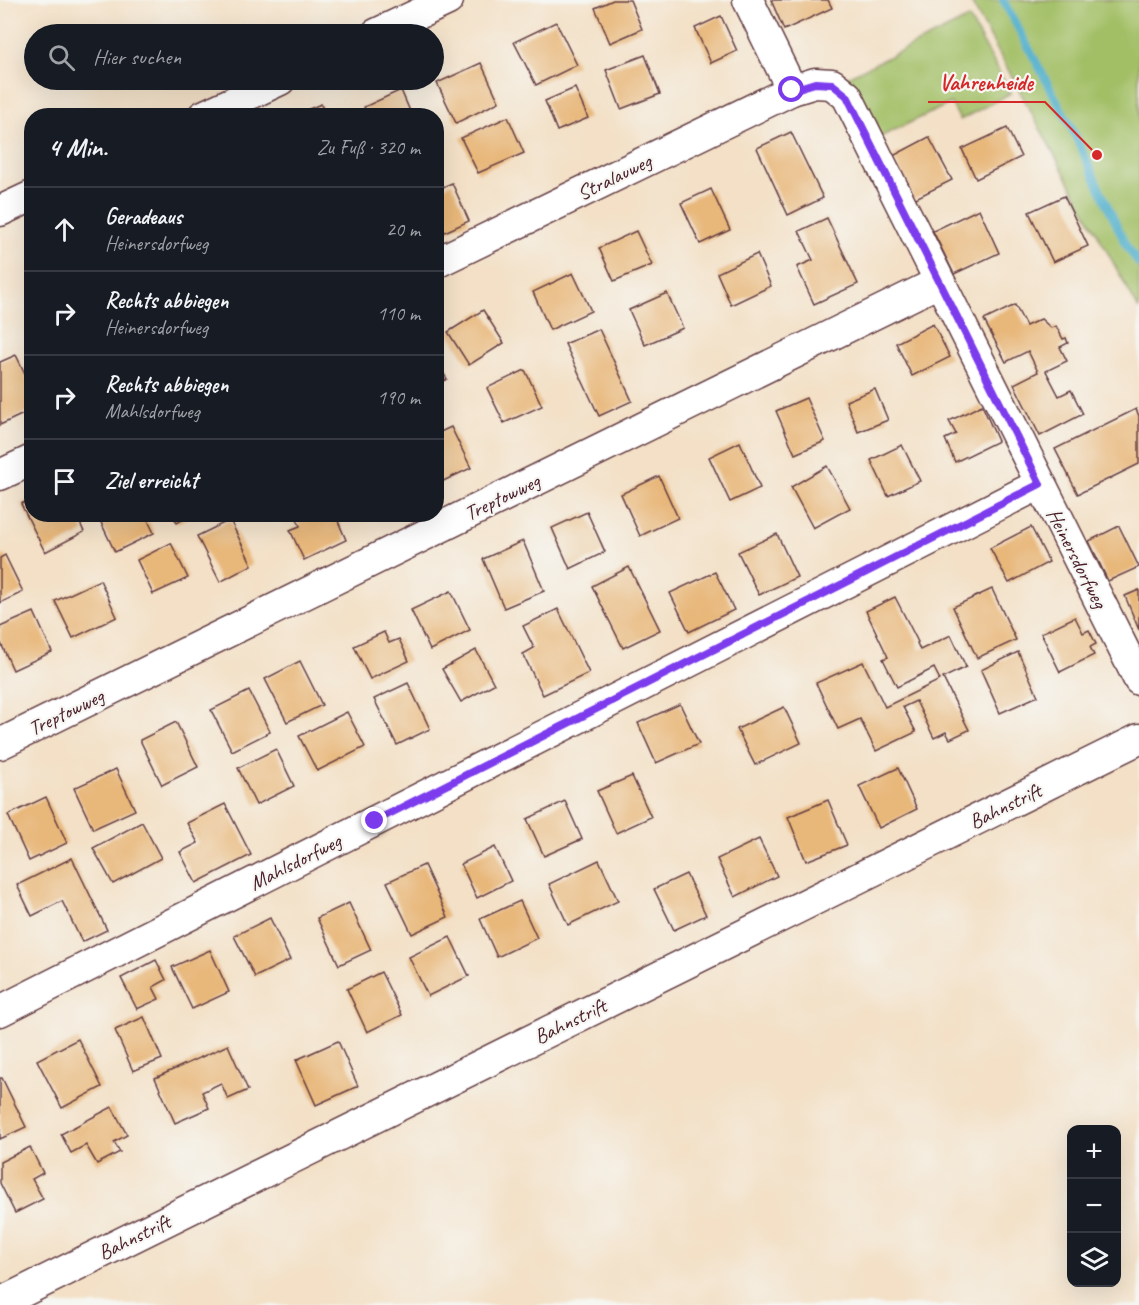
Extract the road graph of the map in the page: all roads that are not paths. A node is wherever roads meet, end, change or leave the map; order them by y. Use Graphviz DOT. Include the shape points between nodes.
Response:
graph roads {
  1 [pos="448,0"];
  2 [pos="748,0"];
  3 [pos="397,24"];
  4 [pos="259,90"];
  5 [pos="792,90"];
  6 [pos="220,108"];
  7 [pos="24,200"];
  8 [pos="0,211"];
  9 [pos="444,259"];
  10 [pos="939,282"];
  11 [pos="24,464"];
  12 [pos="0,475"];
  13 [pos="1040,484"];
  14 [pos="1139,680"];
  15 [pos="1139,739"];
  16 [pos="0,744"];
  17 [pos="0,1011"];
  18 [pos="0,1303"];
  1 -- 3 [label="street"];
  2 -- 5 [label="street"];
  4 -- 6 [label="street"];
  5 -- 9 [label="street, Stralauweg"];
  5 -- 10 [label="street, Heinersdorfweg" via="815,83 832,84 847,96"];
  7 -- 8 [label="street"];
  10 -- 13 [label="street, Heinersdorfweg"];
  10 -- 16 [label="street, Treptowweg"];
  11 -- 12 [label="street"];
  13 -- 14 [label="street, Heinersdorfweg"];
  13 -- 17 [label="street, Mahlsdorfweg"];
  15 -- 18 [label="street, Bahnstrift"];
}
